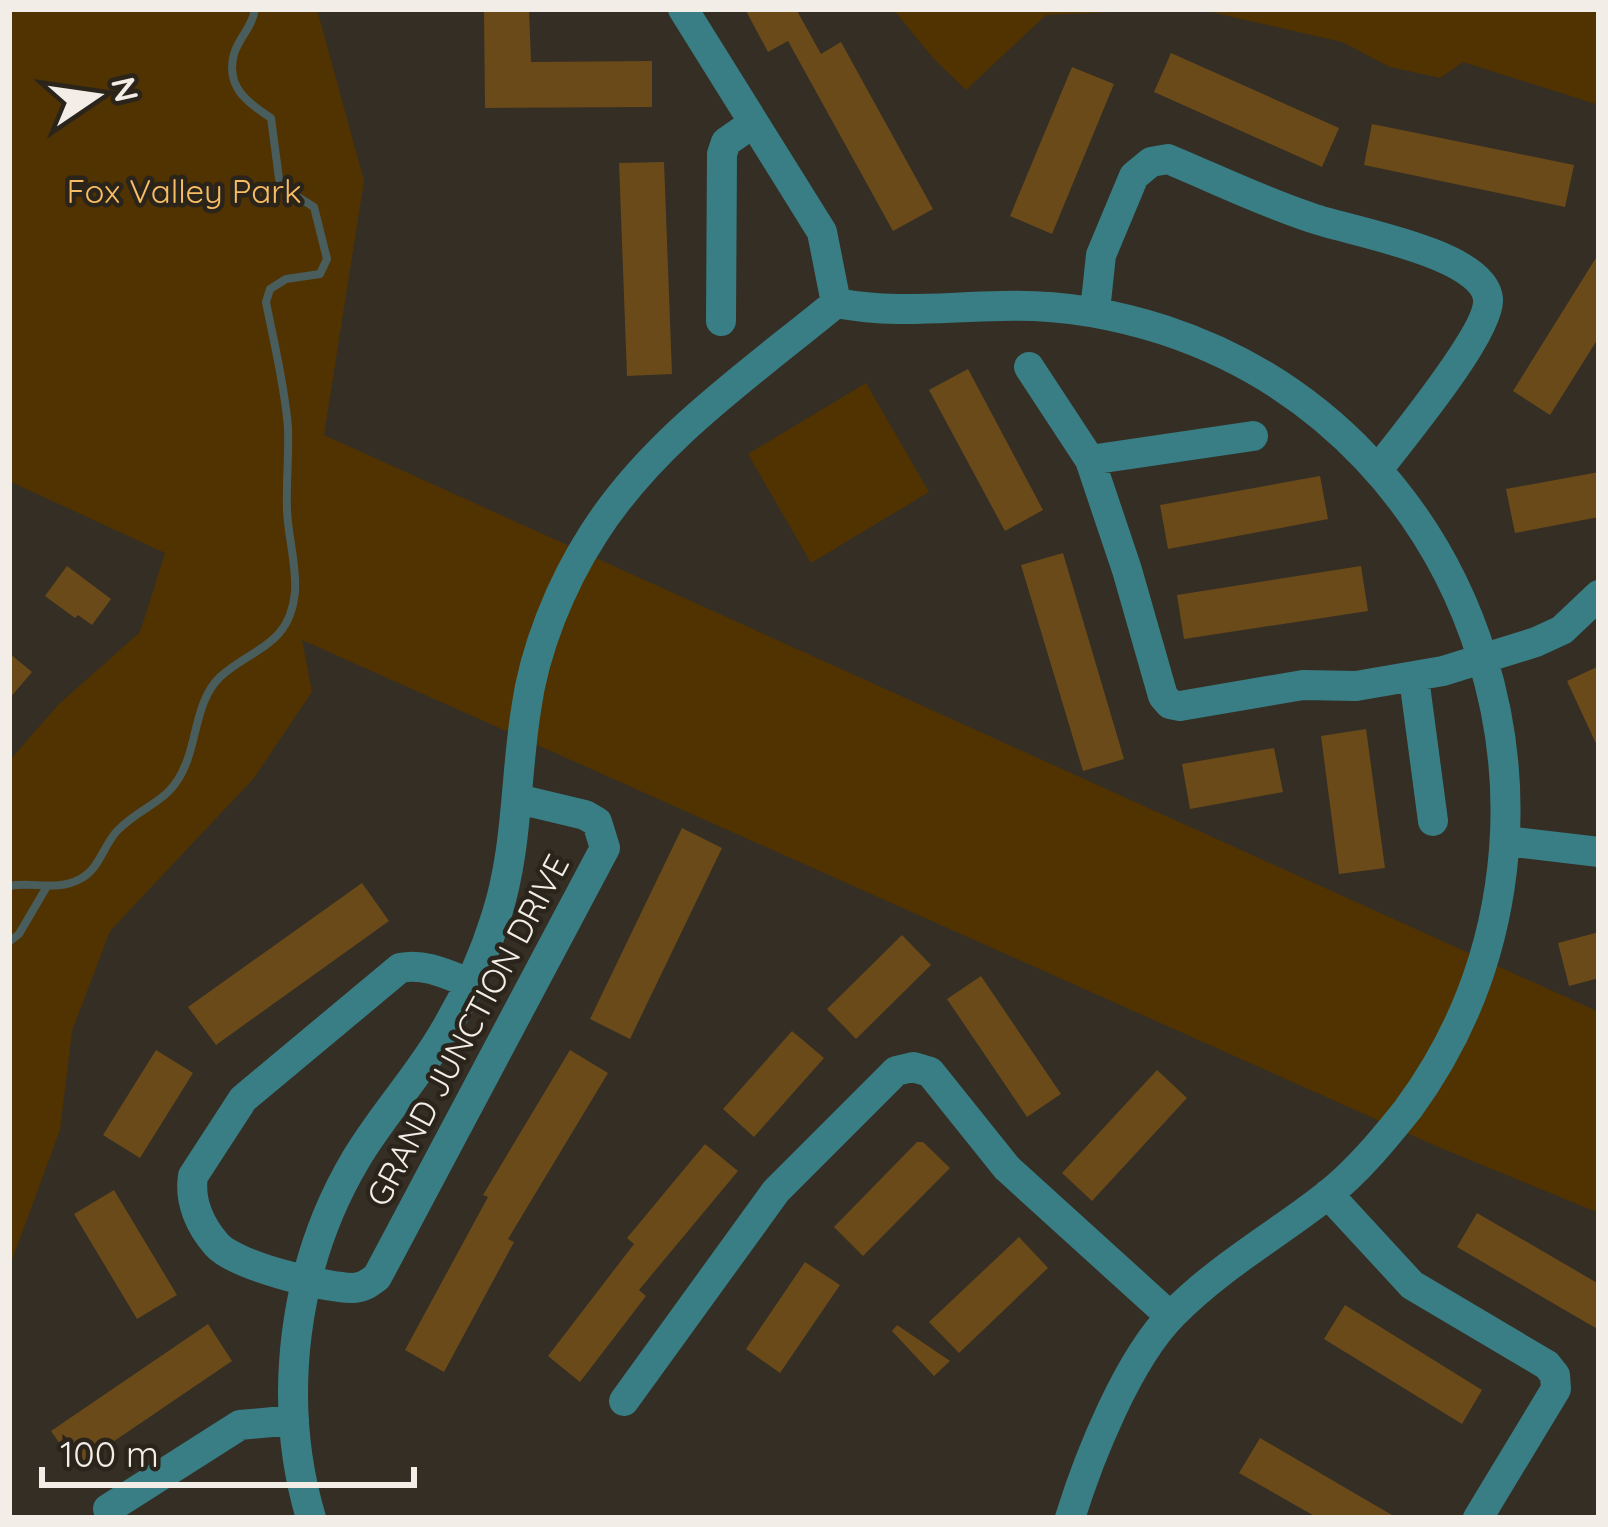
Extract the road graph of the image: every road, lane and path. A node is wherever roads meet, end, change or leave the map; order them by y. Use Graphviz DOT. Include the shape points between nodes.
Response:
graph roads {
  1 [pos="682,9"];
  2 [pos="752,124"];
  3 [pos="836,303"];
  4 [pos="1095,311"];
  5 [pos="721,321"];
  6 [pos="1029,367"];
  7 [pos="1252,436"];
  8 [pos="1090,460"];
  9 [pos="1380,467"];
  10 [pos="1599,595"];
  11 [pos="1490,656"];
  12 [pos="1414,678"];
  13 [pos="518,799"];
  14 [pos="1432,821"];
  15 [pos="1514,842"];
  16 [pos="1599,852"];
  17 [pos="470,983"];
  18 [pos="1328,1194"];
  19 [pos="306,1280"];
  20 [pos="1170,1316"];
  21 [pos="624,1401"];
  22 [pos="294,1420"];
  23 [pos="108,1509"];
  24 [pos="310,1518"];
  25 [pos="1070,1518"];
  26 [pos="1478,1518"];
  1 -- 2 [label="street"];
  2 -- 3 [label="street" via="822,232"];
  2 -- 5 [label="street" via="722,154"];
  3 -- 4 [label="street" via="918,312"];
  3 -- 13 [label="street" via="649,463 593,534 537,663"];
  4 -- 9 [label="street" via="1167,331 1261,372"];
  4 -- 9 [label="street" via="1101,255 1134,176 1151,162 1168,159 1313,219 1419,246 1480,282 1487,311"];
  6 -- 8 [label="street"];
  7 -- 8 [label="street"];
  8 -- 12 [label="street" via="1170,704"];
  9 -- 11 [label="street" via="1436,541"];
  10 -- 11 [label="street" via="1562,630"];
  11 -- 12 [label="street"];
  11 -- 15 [label="street" via="1509,752"];
  12 -- 14 [label="street"];
  13 -- 17 [label="street" via="497,914"];
  13 -- 19 [label="street, GRAND JUNCTION DRIVE" via="585,814 597,822 605,848 377,1277 351,1288"];
  15 -- 16 [label="street"];
  15 -- 18 [label="street" via="1492,947 1449,1051 1379,1144"];
  17 -- 19 [label="street" via="444,1034 357,1156"];
  17 -- 19 [label="street" via="400,968 243,1099 194,1176 193,1207 218,1246"];
  18 -- 20 [label="street"];
  18 -- 26 [label="street" via="1412,1286 1555,1375 1556,1389"];
  19 -- 22 [label="street"];
  20 -- 21 [label="street" via="1006,1168 931,1072 913,1066 896,1071 776,1191"];
  20 -- 25 [label="street" via="1102,1431"];
  22 -- 23 [label="street" via="240,1425"];
  22 -- 24 [label="street"];
}
